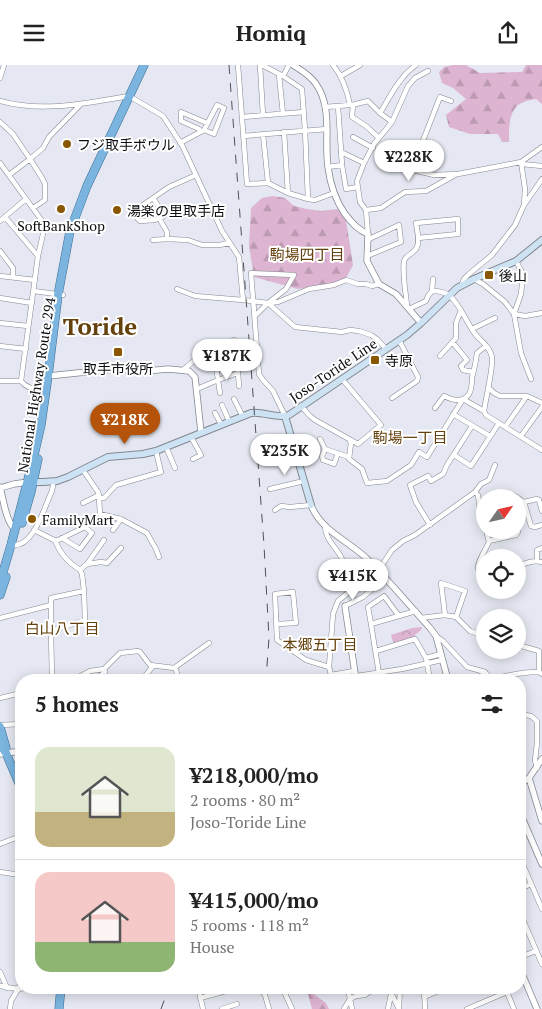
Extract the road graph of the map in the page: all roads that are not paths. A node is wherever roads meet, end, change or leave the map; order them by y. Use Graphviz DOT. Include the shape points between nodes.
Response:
graph roads {
  1 [pos="4,65"];
  2 [pos="144,65"];
  3 [pos="238,65"];
  4 [pos="261,65"];
  5 [pos="291,65"];
  6 [pos="333,65"];
  7 [pos="358,65"];
  8 [pos="416,65"];
  9 [pos="428,71"];
  10 [pos="281,75"];
  11 [pos="341,76"];
  12 [pos="0,78"];
  13 [pos="130,96"];
  14 [pos="2,101"];
  15 [pos="451,101"];
  16 [pos="81,104"];
  17 [pos="352,105"];
  18 [pos="338,106"];
  19 [pos="0,107"];
  20 [pos="325,107"];
  21 [pos="304,112"];
  22 [pos="380,113"];
  23 [pos="283,114"];
  24 [pos="263,115"];
  25 [pos="242,117"];
  26 [pos="0,122"];
  27 [pos="392,122"];
  28 [pos="207,123"];
  29 [pos="327,129"];
  30 [pos="305,130"];
  31 [pos="202,131"];
  32 [pos="284,132"];
  33 [pos="264,134"];
  34 [pos="244,135"];
  35 [pos="352,137"];
  36 [pos="380,138"];
  37 [pos="180,143"];
  38 [pos="372,147"];
  39 [pos="542,147"];
  40 [pos="341,152"];
  41 [pos="30,159"];
  42 [pos="0,163"];
  43 [pos="364,163"];
  44 [pos="522,163"];
  45 [pos="342,165"];
  46 [pos="400,165"];
  47 [pos="542,166"];
  48 [pos="328,167"];
  49 [pos="409,169"];
  50 [pos="458,174"];
  51 [pos="8,175"];
  52 [pos="196,175"];
  53 [pos="542,179"];
  54 [pos="268,183"];
  55 [pos="358,187"];
  56 [pos="288,193"];
  57 [pos="334,193"];
  58 [pos="153,198"];
  59 [pos="26,199"];
  60 [pos="308,199"];
  61 [pos="524,205"];
  62 [pos="33,208"];
  63 [pos="366,210"];
  64 [pos="5,217"];
  65 [pos="159,218"];
  66 [pos="0,221"];
  67 [pos="44,225"];
  68 [pos="72,232"];
  69 [pos="367,237"];
  70 [pos="167,239"];
  71 [pos="418,239"];
  72 [pos="153,240"];
  73 [pos="542,240"];
  74 [pos="230,243"];
  75 [pos="0,251"];
  76 [pos="38,256"];
  77 [pos="367,256"];
  78 [pos="516,261"];
  79 [pos="0,276"];
  80 [pos="13,277"];
  81 [pos="433,279"];
  82 [pos="474,279"];
  83 [pos="35,280"];
  84 [pos="378,284"];
  85 [pos="462,285"];
  86 [pos="177,289"];
  87 [pos="34,291"];
  88 [pos="432,291"];
  89 [pos="61,295"];
  90 [pos="449,295"];
  91 [pos="0,298"];
  92 [pos="243,300"];
  93 [pos="254,301"];
  94 [pos="32,303"];
  95 [pos="268,303"];
  96 [pos="408,307"];
  97 [pos="461,310"];
  98 [pos="542,313"];
  99 [pos="514,314"];
  100 [pos="255,316"];
  101 [pos="495,318"];
  102 [pos="0,323"];
  103 [pos="421,323"];
  104 [pos="28,326"];
  105 [pos="472,329"];
  106 [pos="234,340"];
  107 [pos="399,340"];
  108 [pos="453,343"];
  109 [pos="0,346"];
  110 [pos="486,346"];
  111 [pos="26,349"];
  112 [pos="386,349"];
  113 [pos="440,356"];
  114 [pos="183,370"];
  115 [pos="474,372"];
  116 [pos="238,373"];
  117 [pos="51,375"];
  118 [pos="342,379"];
  119 [pos="531,379"];
  120 [pos="0,381"];
  121 [pos="21,381"];
  122 [pos="218,381"];
  123 [pos="239,386"];
  124 [pos="488,387"];
  125 [pos="46,389"];
  126 [pos="197,389"];
  127 [pos="220,393"];
  128 [pos="527,396"];
  129 [pos="234,399"];
  130 [pos="392,399"];
  131 [pos="463,399"];
  132 [pos="222,405"];
  133 [pos="542,405"];
  134 [pos="301,407"];
  135 [pos="435,408"];
  136 [pos="484,411"];
  137 [pos="215,413"];
  138 [pos="453,414"];
  139 [pos="242,415"];
  140 [pos="285,416"];
  141 [pos="229,421"];
  142 [pos="499,423"];
  143 [pos="221,425"];
  144 [pos="472,426"];
  145 [pos="505,427"];
  146 [pos="201,432"];
  147 [pos="521,436"];
  148 [pos="192,437"];
  149 [pos="490,437"];
  150 [pos="320,439"];
  151 [pos="349,439"];
  152 [pos="166,447"];
  153 [pos="541,447"];
  154 [pos="325,449"];
  155 [pos="156,451"];
  156 [pos="338,453"];
  157 [pos="454,455"];
  158 [pos="349,457"];
  159 [pos="193,459"];
  160 [pos="495,465"];
  161 [pos="175,468"];
  162 [pos="83,469"];
  163 [pos="304,481"];
  164 [pos="31,482"];
  165 [pos="53,482"];
  166 [pos="0,488"];
  167 [pos="270,489"];
  168 [pos="475,492"];
  169 [pos="99,497"];
  170 [pos="526,502"];
  171 [pos="83,503"];
  172 [pos="311,505"];
  173 [pos="526,508"];
  174 [pos="274,510"];
  175 [pos="542,511"];
  176 [pos="8,515"];
  177 [pos="0,518"];
  178 [pos="122,519"];
  179 [pos="430,525"];
  180 [pos="542,525"];
  181 [pos="325,526"];
  182 [pos="15,529"];
  183 [pos="113,530"];
  184 [pos="34,531"];
  185 [pos="62,538"];
  186 [pos="498,539"];
  187 [pos="55,540"];
  188 [pos="104,540"];
  189 [pos="489,541"];
  190 [pos="13,546"];
  191 [pos="121,548"];
  192 [pos="542,548"];
  193 [pos="486,549"];
  194 [pos="159,557"];
  195 [pos="540,562"];
  196 [pos="526,563"];
  197 [pos="87,564"];
  198 [pos="80,570"];
  199 [pos="378,571"];
  200 [pos="385,578"];
  201 [pos="0,582"];
  202 [pos="84,591"];
  203 [pos="0,595"];
  204 [pos="363,597"];
  205 [pos="51,605"];
  206 [pos="345,606"];
  207 [pos="368,607"];
  208 [pos="416,611"];
  209 [pos="445,615"];
  210 [pos="399,616"];
  211 [pos="456,617"];
  212 [pos="0,618"];
  213 [pos="421,618"];
  214 [pos="277,624"];
  215 [pos="371,624"];
  216 [pos="52,631"];
  217 [pos="476,633"];
  218 [pos="436,636"];
  219 [pos="209,643"];
  220 [pos="526,647"];
  221 [pos="376,651"];
  222 [pos="442,657"];
  223 [pos="426,660"];
  224 [pos="153,666"];
  225 [pos="329,667"];
  226 [pos="174,668"];
  227 [pos="104,669"];
  228 [pos="379,672"];
  229 [pos="540,673"];
  230 [pos="52,674"];
  231 [pos="84,674"];
  232 [pos="102,674"];
  233 [pos="147,674"];
  234 [pos="178,674"];
  235 [pos="330,674"];
  236 [pos="355,674"];
  237 [pos="367,674"];
  238 [pos="429,674"];
  239 [pos="446,674"];
  240 [pos="487,674"];
  241 [pos="508,674"];
  242 [pos="15,695"];
  243 [pos="0,699"];
  244 [pos="526,715"];
  245 [pos="15,725"];
  246 [pos="0,726"];
  247 [pos="539,742"];
  248 [pos="0,743"];
  249 [pos="3,753"];
  250 [pos="542,759"];
  251 [pos="537,768"];
  252 [pos="15,776"];
  253 [pos="529,778"];
  254 [pos="526,780"];
  255 [pos="541,818"];
  256 [pos="526,830"];
  257 [pos="15,838"];
  258 [pos="0,844"];
  259 [pos="542,864"];
  260 [pos="0,872"];
  261 [pos="526,872"];
  262 [pos="15,874"];
  263 [pos="531,884"];
  264 [pos="526,886"];
  265 [pos="542,909"];
  266 [pos="526,927"];
  267 [pos="536,951"];
  268 [pos="526,955"];
  269 [pos="542,964"];
  270 [pos="0,972"];
  271 [pos="526,983"];
  272 [pos="1,987"];
  273 [pos="15,987"];
  274 [pos="7,988"];
  275 [pos="15,994"];
  276 [pos="60,994"];
  277 [pos="199,994"];
  278 [pos="215,994"];
  279 [pos="264,994"];
  280 [pos="285,994"];
  281 [pos="349,994"];
  282 [pos="366,994"];
  283 [pos="391,994"];
  284 [pos="400,994"];
  285 [pos="431,994"];
  286 [pos="498,994"];
  287 [pos="508,994"];
  288 [pos="424,997"];
  289 [pos="200,998"];
  290 [pos="350,999"];
  291 [pos="237,1004"];
  292 [pos="10,1009"];
  293 [pos="59,1009"];
  294 [pos="203,1009"];
  295 [pos="222,1009"];
  296 [pos="269,1009"];
  297 [pos="292,1009"];
  298 [pos="344,1009"];
  299 [pos="352,1009"];
  300 [pos="388,1009"];
  301 [pos="399,1009"];
  302 [pos="425,1009"];
  303 [pos="467,1009"];
  304 [pos="514,1009"];
  305 [pos="537,1009"];
  1 -- 12 [label="street"];
  2 -- 13 [label="highway, National Highway Route 294"];
  3 -- 25 [label="street"];
  4 -- 10 [label="street"];
  4 -- 24 [label="street"];
  5 -- 10 [label="street"];
  5 -- 20 [label="street" via="308,74 317,86"];
  6 -- 11 [label="street"];
  7 -- 11 [label="street"];
  8 -- 22 [label="street" via="397,84"];
  9 -- 27 [label="street" via="408,86"];
  10 -- 21 [label="street" via="302,89"];
  10 -- 23 [label="street"];
  11 -- 17 [label="street"];
  13 -- 16 [label="street"];
  13 -- 37 [label="street" via="164,116"];
  13 -- 68 [label="highway, National Highway Route 294" via="88,186"];
  14 -- 16 [label="street" via="33,107"];
  14 -- 19 [label="street"];
  15 -- 49 [label="street" via="440,97"];
  16 -- 41 [label="street"];
  17 -- 18 [label="street"];
  17 -- 22 [label="street" via="368,101"];
  17 -- 36 [label="street" via="352,117"];
  18 -- 20 [label="street"];
  18 -- 40 [label="street"];
  20 -- 29 [label="street"];
  21 -- 23 [label="street"];
  21 -- 30 [label="street"];
  22 -- 27 [label="street"];
  23 -- 24 [label="street"];
  24 -- 25 [label="street"];
  25 -- 34 [label="street"];
  26 -- 41 [label="street"];
  27 -- 36 [label="street"];
  28 -- 31 [label="street"];
  28 -- 31 [label="street" via="182,112 181,121"];
  28 -- 31 [label="street" via="217,105 224,109 214,134"];
  29 -- 30 [label="street"];
  29 -- 48 [label="street"];
  30 -- 32 [label="street"];
  30 -- 60 [label="street"];
  31 -- 37 [label="street"];
  32 -- 33 [label="street"];
  32 -- 56 [label="street"];
  33 -- 34 [label="street"];
  33 -- 54 [label="street"];
  34 -- 54 [label="street" via="247,184"];
  35 -- 38 [label="street"];
  36 -- 38 [label="street"];
  37 -- 52 [label="street"];
  38 -- 43 [label="street"];
  39 -- 44 [label="street"];
  40 -- 43 [label="street"];
  40 -- 45 [label="street"];
  41 -- 51 [label="street"];
  41 -- 62 [label="street" via="45,184 45,200"];
  42 -- 51 [label="street"];
  43 -- 55 [label="street"];
  44 -- 47 [label="street"];
  44 -- 50 [label="street"];
  44 -- 61 [label="street"];
  45 -- 48 [label="street"];
  45 -- 55 [label="street" via="346,189"];
  46 -- 49 [label="street"];
  48 -- 57 [label="street"];
  49 -- 50 [label="street" via="434,175"];
  50 -- 63 [label="street" via="426,191 405,193 381,208"];
  51 -- 59 [label="street"];
  52 -- 58 [label="street"];
  52 -- 74 [label="street"];
  53 -- 61 [label="street"];
  54 -- 56 [label="street"];
  55 -- 63 [label="street" via="360,202"];
  56 -- 60 [label="street"];
  57 -- 60 [label="street" via="315,200"];
  57 -- 69 [label="street" via="353,224"];
  58 -- 65 [label="street" via="164,215"];
  58 -- 65 [label="street" via="143,205 137,218 140,221"];
  59 -- 62 [label="street"];
  59 -- 64 [label="street"];
  61 -- 85 [label="street" via="515,225 492,255 469,274"];
  62 -- 67 [label="street"];
  63 -- 69 [label="street"];
  64 -- 66 [label="street"];
  64 -- 76 [label="street"];
  65 -- 70 [label="street"];
  67 -- 68 [label="street"];
  67 -- 76 [label="street"];
  68 -- 89 [label="highway, National Highway Route 294"];
  69 -- 77 [label="street"];
  69 -- 77 [label="street" via="399,225 401,242"];
  70 -- 72 [label="street"];
  70 -- 74 [label="street" via="188,240 202,245"];
  71 -- 71 [label="street" via="416,223 458,219 458,234"];
  71 -- 96 [label="street" via="416,250 405,259"];
  73 -- 78 [label="main road, Joso-Toride Line"];
  74 -- 92 [label="street" via="239,257"];
  75 -- 80 [label="street" via="13,268"];
  76 -- 83 [label="street"];
  77 -- 84 [label="street"];
  78 -- 82 [label="main road, Joso-Toride Line"];
  78 -- 99 [label="street" via="523,274"];
  79 -- 80 [label="street"];
  80 -- 83 [label="street"];
  81 -- 88 [label="street"];
  82 -- 85 [label="main road, Joso-Toride Line"];
  82 -- 99 [label="street" via="505,302"];
  83 -- 87 [label="street"];
  84 -- 95 [label="street" via="372,286 346,281"];
  84 -- 96 [label="street" via="396,294"];
  85 -- 90 [label="main road, Joso-Toride Line"];
  86 -- 92 [label="street" via="196,296"];
  87 -- 89 [label="street"];
  87 -- 94 [label="street"];
  88 -- 90 [label="street"];
  88 -- 96 [label="street" via="426,301"];
  89 -- 117 [label="highway, National Highway Route 294"];
  90 -- 97 [label="street"];
  90 -- 103 [label="main road, Joso-Toride Line"];
  91 -- 94 [label="street"];
  92 -- 93 [label="street"];
  93 -- 95 [label="street"];
  93 -- 95 [label="street" via="251,273 294,275 286,289"];
  93 -- 100 [label="street"];
  94 -- 104 [label="street"];
  95 -- 100 [label="street"];
  95 -- 112 [label="street" via="295,327 359,331 371,335"];
  96 -- 103 [label="street"];
  97 -- 105 [label="street"];
  97 -- 108 [label="street"];
  98 -- 99 [label="street"];
  99 -- 119 [label="street" via="521,353"];
  100 -- 140 [label="street" via="259,374 273,391"];
  101 -- 105 [label="street"];
  102 -- 104 [label="street"];
  103 -- 107 [label="main road, Joso-Toride Line"];
  104 -- 111 [label="street"];
  105 -- 110 [label="street"];
  106 -- 116 [label="street"];
  107 -- 112 [label="main road, Joso-Toride Line"];
  107 -- 130 [label="street" via="418,377"];
  108 -- 113 [label="street"];
  108 -- 115 [label="street" via="467,360 461,366 463,370"];
  109 -- 111 [label="street"];
  110 -- 115 [label="street" via="477,353"];
  110 -- 124 [label="street" via="492,357"];
  111 -- 121 [label="street"];
  112 -- 118 [label="main road, Joso-Toride Line"];
  114 -- 117 [label="street" via="116,369"];
  114 -- 122 [label="street" via="214,348"];
  114 -- 126 [label="street" via="194,375"];
  115 -- 131 [label="street" via="472,388"];
  116 -- 122 [label="street"];
  116 -- 123 [label="street"];
  117 -- 125 [label="highway, National Highway Route 294"];
  117 -- 164 [label="highway, National Highway Route 294"];
  118 -- 134 [label="main road, Joso-Toride Line"];
  118 -- 151 [label="street" via="381,425 358,444"];
  120 -- 121 [label="street"];
  121 -- 125 [label="street" via="29,388"];
  122 -- 126 [label="street"];
  122 -- 127 [label="street"];
  124 -- 128 [label="street" via="500,396"];
  124 -- 136 [label="street"];
  125 -- 164 [label="highway, National Highway Route 294"];
  126 -- 146 [label="street"];
  128 -- 133 [label="street"];
  128 -- 145 [label="street"];
  129 -- 139 [label="street"];
  131 -- 135 [label="street" via="452,400 444,396"];
  131 -- 136 [label="street"];
  131 -- 138 [label="street"];
  132 -- 141 [label="street"];
  133 -- 147 [label="street"];
  134 -- 140 [label="main road, Joso-Toride Line"];
  134 -- 151 [label="street" via="315,420"];
  136 -- 142 [label="street"];
  137 -- 143 [label="street"];
  138 -- 144 [label="street"];
  138 -- 158 [label="street" via="427,457 419,452 411,465 386,481 367,483 362,469"];
  139 -- 140 [label="main road, Joso-Toride Line" via="257,412"];
  139 -- 141 [label="main road, Joso-Toride Line"];
  140 -- 163 [label="main road"];
  141 -- 143 [label="main road, Joso-Toride Line"];
  142 -- 145 [label="street"];
  142 -- 149 [label="street"];
  143 -- 146 [label="main road, Joso-Toride Line"];
  144 -- 149 [label="street"];
  144 -- 157 [label="street"];
  145 -- 147 [label="street"];
  146 -- 148 [label="main road, Joso-Toride Line"];
  147 -- 153 [label="street"];
  148 -- 152 [label="main road, Joso-Toride Line"];
  148 -- 159 [label="street" via="201,455"];
  149 -- 157 [label="street" via="471,466"];
  150 -- 154 [label="street"];
  151 -- 158 [label="street"];
  152 -- 155 [label="main road, Joso-Toride Line"];
  152 -- 161 [label="street"];
  154 -- 156 [label="street"];
  154 -- 156 [label="street" via="323,460 334,464"];
  155 -- 162 [label="main road, Joso-Toride Line" via="108,457"];
  155 -- 169 [label="street" via="161,472 116,485 104,498"];
  156 -- 158 [label="street"];
  157 -- 179 [label="street" via="443,473 430,481 428,477 410,485"];
  160 -- 168 [label="street" via="490,480"];
  162 -- 165 [label="main road, Joso-Toride Line"];
  162 -- 169 [label="street"];
  163 -- 167 [label="street"];
  163 -- 172 [label="main road"];
  164 -- 165 [label="main road, Joso-Toride Line"];
  164 -- 166 [label="street"];
  164 -- 182 [label="highway, National Highway Route 294"];
  164 -- 190 [label="highway, National Highway Route 294"];
  165 -- 184 [label="street" via="53,489"];
  166 -- 176 [label="street"];
  168 -- 179 [label="street"];
  169 -- 171 [label="street"];
  169 -- 178 [label="street" via="100,514"];
  170 -- 175 [label="street" via="539,500"];
  172 -- 174 [label="street" via="281,506"];
  172 -- 181 [label="street"];
  173 -- 180 [label="street" via="532,526"];
  176 -- 177 [label="street"];
  176 -- 182 [label="street" via="10,525"];
  178 -- 183 [label="street"];
  178 -- 194 [label="street" via="146,533"];
  179 -- 199 [label="street" via="392,550"];
  181 -- 199 [label="street"];
  181 -- 225 [label="street" via="328,538 342,559 349,592 338,601 333,614"];
  182 -- 190 [label="highway, National Highway Route 294"];
  184 -- 187 [label="street"];
  184 -- 190 [label="street" via="24,544"];
  185 -- 185 [label="street" via="85,527 92,533 80,549"];
  185 -- 187 [label="street"];
  186 -- 189 [label="street"];
  187 -- 198 [label="street" via="70,564"];
  188 -- 197 [label="street"];
  189 -- 193 [label="street"];
  190 -- 201 [label="highway, National Highway Route 294"];
  190 -- 203 [label="highway, National Highway Route 294"];
  191 -- 197 [label="street" via="107,563"];
  192 -- 195 [label="street" via="537,549"];
  195 -- 196 [label="street"];
  197 -- 198 [label="street"];
  198 -- 202 [label="street"];
  199 -- 200 [label="street"];
  200 -- 204 [label="street"];
  200 -- 208 [label="street"];
  202 -- 205 [label="street" via="51,598"];
  202 -- 216 [label="street" via="85,620"];
  204 -- 206 [label="street"];
  204 -- 207 [label="street"];
  205 -- 212 [label="street"];
  205 -- 216 [label="street"];
  206 -- 236 [label="street"];
  207 -- 210 [label="street" via="384,596"];
  207 -- 215 [label="street"];
  208 -- 210 [label="street"];
  208 -- 213 [label="street"];
  209 -- 211 [label="street"];
  209 -- 211 [label="street" via="441,583 465,591"];
  209 -- 213 [label="street"];
  210 -- 215 [label="street"];
  211 -- 217 [label="street"];
  213 -- 218 [label="street"];
  214 -- 214 [label="street" via="275,594 293,592 296,623"];
  214 -- 225 [label="street" via="277,640 306,660"];
  215 -- 221 [label="street"];
  216 -- 230 [label="street"];
  218 -- 222 [label="street"];
  218 -- 240 [label="street" via="467,667"];
  219 -- 226 [label="street"];
  220 -- 229 [label="street" via="538,651"];
  221 -- 223 [label="street" via="415,639"];
  221 -- 228 [label="street"];
  222 -- 223 [label="street"];
  222 -- 239 [label="street"];
  223 -- 228 [label="street" via="402,669"];
  223 -- 238 [label="street"];
  224 -- 226 [label="street"];
  224 -- 227 [label="street" via="138,651 120,653"];
  224 -- 233 [label="street"];
  225 -- 235 [label="street"];
  226 -- 234 [label="street"];
  227 -- 231 [label="street"];
  227 -- 232 [label="street"];
  228 -- 237 [label="street"];
  229 -- 241 [label="street"];
  242 -- 243 [label="street"];
  244 -- 247 [label="street" via="537,721"];
  245 -- 246 [label="street"];
  246 -- 249 [label="highway"];
  247 -- 251 [label="street" via="535,760"];
  248 -- 249 [label="highway"];
  249 -- 252 [label="highway"];
  250 -- 251 [label="street"];
  251 -- 253 [label="street"];
  253 -- 254 [label="street"];
  253 -- 255 [label="street"];
  256 -- 259 [label="street"];
  257 -- 258 [label="street"];
  260 -- 262 [label="street"];
  261 -- 263 [label="street"];
  263 -- 264 [label="street"];
  263 -- 265 [label="street"];
  266 -- 267 [label="street"];
  267 -- 268 [label="street"];
  267 -- 269 [label="street"];
  270 -- 274 [label="street"];
  271 -- 305 [label="street"];
  272 -- 274 [label="street"];
  273 -- 274 [label="street"];
  275 -- 292 [label="street"];
  276 -- 293 [label="highway"];
  277 -- 289 [label="street"];
  278 -- 289 [label="street"];
  279 -- 296 [label="street"];
  280 -- 297 [label="street"];
  281 -- 290 [label="street"];
  282 -- 290 [label="street"];
  283 -- 300 [label="street"];
  283 -- 301 [label="street"];
  284 -- 301 [label="street"];
  285 -- 288 [label="street"];
  286 -- 303 [label="street"];
  287 -- 304 [label="street"];
  288 -- 302 [label="street"];
  289 -- 294 [label="street"];
  290 -- 298 [label="street"];
  290 -- 299 [label="street"];
  291 -- 295 [label="street"];
}
